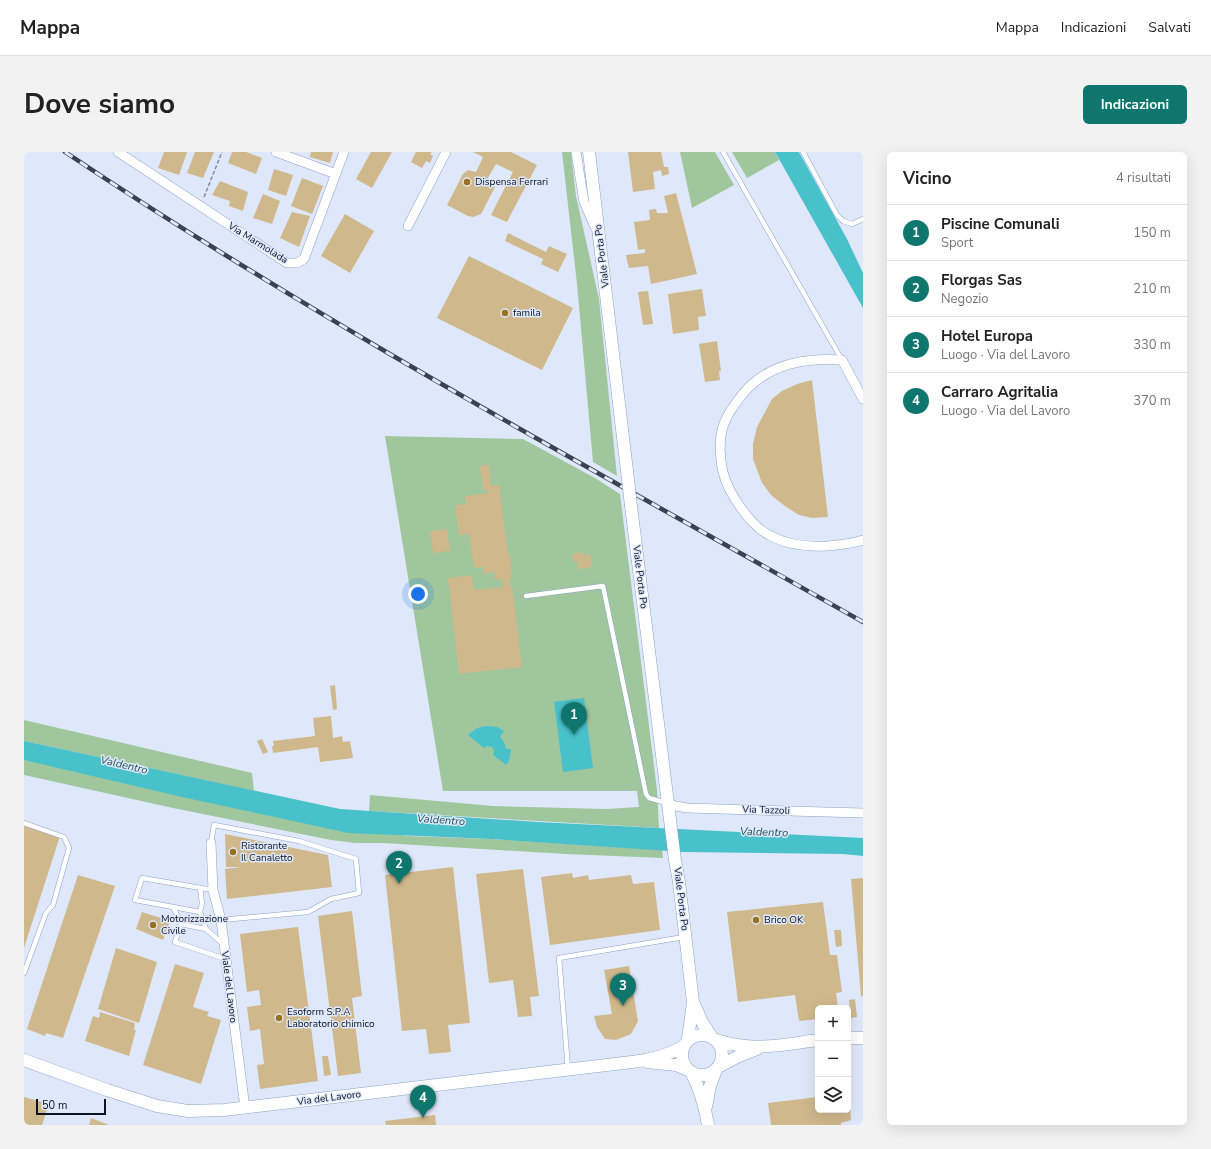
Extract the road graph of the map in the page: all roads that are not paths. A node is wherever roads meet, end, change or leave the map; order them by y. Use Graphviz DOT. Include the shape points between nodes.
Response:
graph roads {
  1 [pos="118,152"];
  2 [pos="276,152"];
  3 [pos="344,152"];
  4 [pos="446,152"];
  5 [pos="576,152"];
  6 [pos="589,152"];
  7 [pos="723,152"];
  8 [pos="804,152"];
  9 [pos="336,174"];
  10 [pos="863,219"];
  11 [pos="408,226"];
  12 [pos="600,237"];
  13 [pos="842,360"];
  14 [pos="863,399"];
  15 [pos="863,540"];
  16 [pos="526,596"];
  17 [pos="669,804"];
  18 [pos="863,813"];
  19 [pos="24,823"];
  20 [pos="211,843"];
  21 [pos="200,888"];
  22 [pos="213,890"];
  23 [pos="174,907"];
  24 [pos="200,912"];
  25 [pos="221,920"];
  26 [pos="181,924"];
  27 [pos="206,929"];
  28 [pos="686,937"];
  29 [pos="224,946"];
  30 [pos="226,959"];
  31 [pos="24,973"];
  32 [pos="692,1002"];
  33 [pos="714,1038"];
  34 [pos="851,1038"];
  35 [pos="863,1038"];
  36 [pos="815,1040"];
  37 [pos="685,1044"];
  38 [pos="761,1048"];
  39 [pos="24,1060"];
  40 [pos="640,1061"];
  41 [pos="718,1068"];
  42 [pos="568,1071"];
  43 [pos="689,1071"];
  44 [pos="244,1108"];
  45 [pos="706,1108"];
  46 [pos="708,1125"];
  1 -- 9 [label="street, Via Marmolada" via="287,263 297,263 304,259"];
  2 -- 9 [label="street"];
  3 -- 9 [label="street, Via Marmolada"];
  4 -- 11 [label="street"];
  5 -- 12 [label="street" via="584,202"];
  6 -- 12 [label="main road, Viale Porta Po"];
  7 -- 13 [label="lane"];
  8 -- 10 [label="lane" via="837,215 843,221 852,224"];
  12 -- 17 [label="main road, Viale Porta Po, bridge" via="630,506"];
  13 -- 14 [label="street"];
  13 -- 15 [label="street" via="797,362 776,368 757,378 742,393 731,410 722,430 720,449 723,472 732,495 748,517 768,534 794,545 814,547"];
  16 -- 17 [label="lane" via="604,586 646,794 649,798"];
  17 -- 18 [label="street, Via Tazzoli" via="687,808"];
  17 -- 28 [label="main road, Viale Porta Po"];
  19 -- 31 [label="lane" via="64,837 69,848 53,905 46,913"];
  20 -- 22 [label="street, Viale del Lavoro"];
  20 -- 25 [label="lane" via="214,825 299,841 356,859 359,893 330,899 308,912"];
  21 -- 22 [label="lane"];
  21 -- 23 [label="lane" via="142,878 136,900"];
  21 -- 24 [label="lane"];
  22 -- 25 [label="street, Viale del Lavoro"];
  23 -- 24 [label="lane"];
  23 -- 26 [label="lane"];
  24 -- 27 [label="lane"];
  25 -- 29 [label="street, Viale del Lavoro"];
  26 -- 27 [label="lane"];
  26 -- 30 [label="lane" via="175,942"];
  27 -- 29 [label="lane"];
  28 -- 32 [label="main road, Viale Porta Po"];
  28 -- 42 [label="lane" via="558,958"];
  29 -- 30 [label="street, Viale del Lavoro"];
  30 -- 44 [label="street, Viale del Lavoro"];
  32 -- 33 [label="main road, Viale Porta Po"];
  32 -- 37 [label="main road, Viale Porta Po"];
  33 -- 37 [label="main road" via="696,1036"];
  33 -- 38 [label="main road" via="739,1046"];
  33 -- 41 [label="main road, Viale Porta Po" via="720,1044 723,1056"];
  34 -- 35 [label="main road"];
  36 -- 38 [label="main road"];
  37 -- 40 [label="main road" via="659,1057"];
  37 -- 43 [label="main road, Viale Porta Po" via="682,1057"];
  38 -- 41 [label="main road"];
  39 -- 44 [label="main road, Via del Lavoro" via="157,1106 205,1112"];
  40 -- 42 [label="main road, Via del Lavoro"];
  40 -- 43 [label="main road" via="676,1065"];
  41 -- 43 [label="main road" via="701,1076"];
  41 -- 45 [label="main road, Viale Porta Po" via="710,1086"];
  42 -- 44 [label="main road, Via del Lavoro"];
  43 -- 45 [label="main road, Viale Porta Po"];
  45 -- 46 [label="main road, Viale Porta Po"];
}
